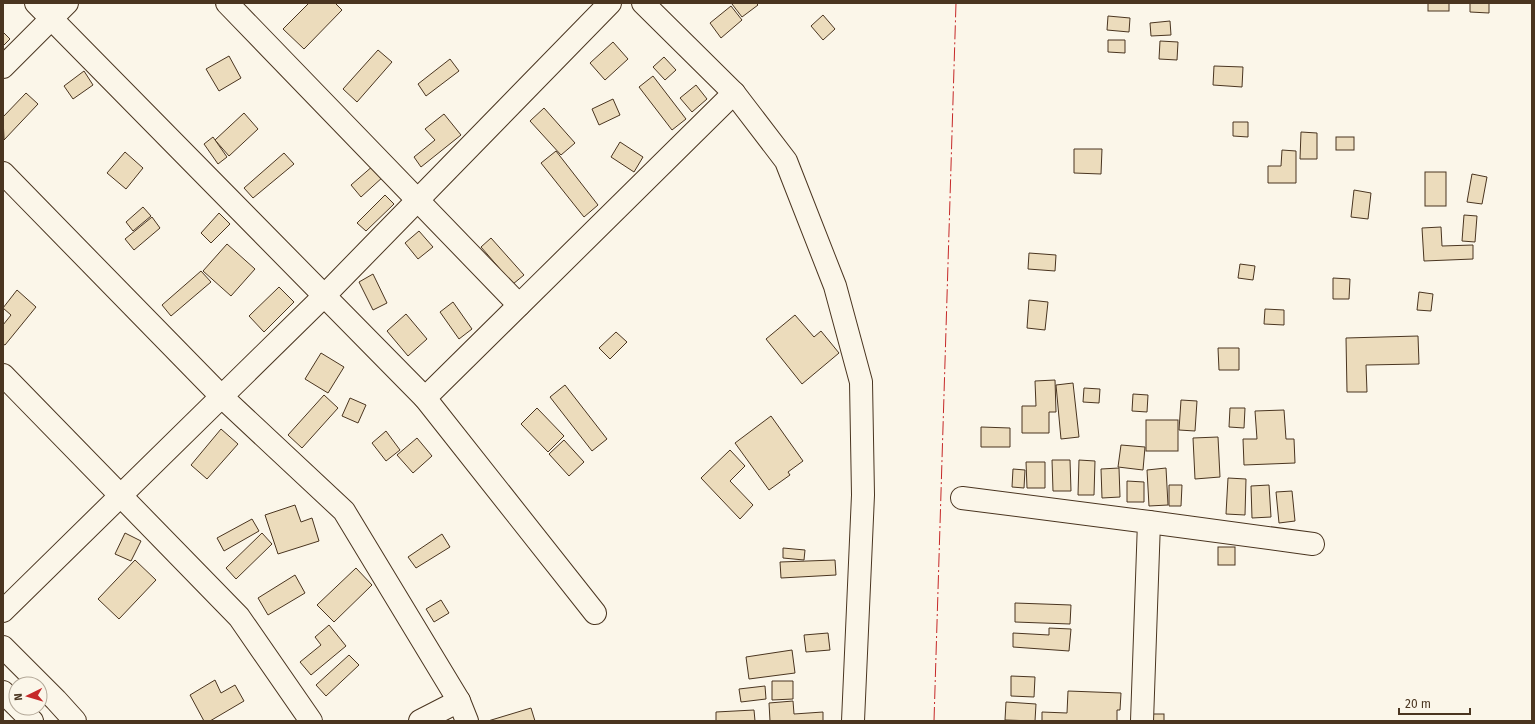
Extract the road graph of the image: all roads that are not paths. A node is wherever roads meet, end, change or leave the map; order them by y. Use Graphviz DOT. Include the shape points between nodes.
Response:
graph roads {
  1 [pos="36,3"];
  2 [pos="67,3"];
  3 [pos="227,3"];
  4 [pos="610,3"];
  5 [pos="643,3"];
  6 [pos="51,19"];
  7 [pos="3,67"];
  8 [pos="734,93"];
  9 [pos="3,174"];
  10 [pos="418,200"];
  11 [pos="324,296"];
  12 [pos="519,305"];
  13 [pos="3,375"];
  14 [pos="221,396"];
  15 [pos="425,398"];
  16 [pos="120,494"];
  17 [pos="962,498"];
  18 [pos="1149,522"];
  19 [pos="1312,544"];
  20 [pos="3,611"];
  21 [pos="595,613"];
  22 [pos="3,647"];
  23 [pos="459,701"];
  24 [pos="75,721"];
  25 [pos="311,721"];
  26 [pos="420,721"];
  27 [pos="467,721"];
  28 [pos="853,721"];
  29 [pos="1142,721"];
  1 -- 6 [label="street"];
  2 -- 6 [label="street"];
  3 -- 10 [label="street"];
  4 -- 10 [label="street"];
  5 -- 8 [label="street"];
  6 -- 7 [label="street"];
  6 -- 11 [label="street"];
  8 -- 12 [label="street"];
  8 -- 28 [label="street" via="786,161 835,286 861,382 863,494"];
  9 -- 14 [label="street"];
  10 -- 11 [label="street"];
  10 -- 12 [label="street"];
  11 -- 14 [label="street"];
  11 -- 15 [label="street"];
  12 -- 15 [label="street"];
  13 -- 16 [label="street"];
  14 -- 16 [label="street"];
  14 -- 23 [label="street" via="344,511"];
  15 -- 21 [label="street"];
  16 -- 20 [label="street"];
  16 -- 25 [label="street" via="239,617"];
  17 -- 18 [label="street"];
  18 -- 19 [label="street"];
  18 -- 29 [label="street"];
  22 -- 24 [label="street"];
  23 -- 26 [label="street"];
  23 -- 27 [label="street"];
}
